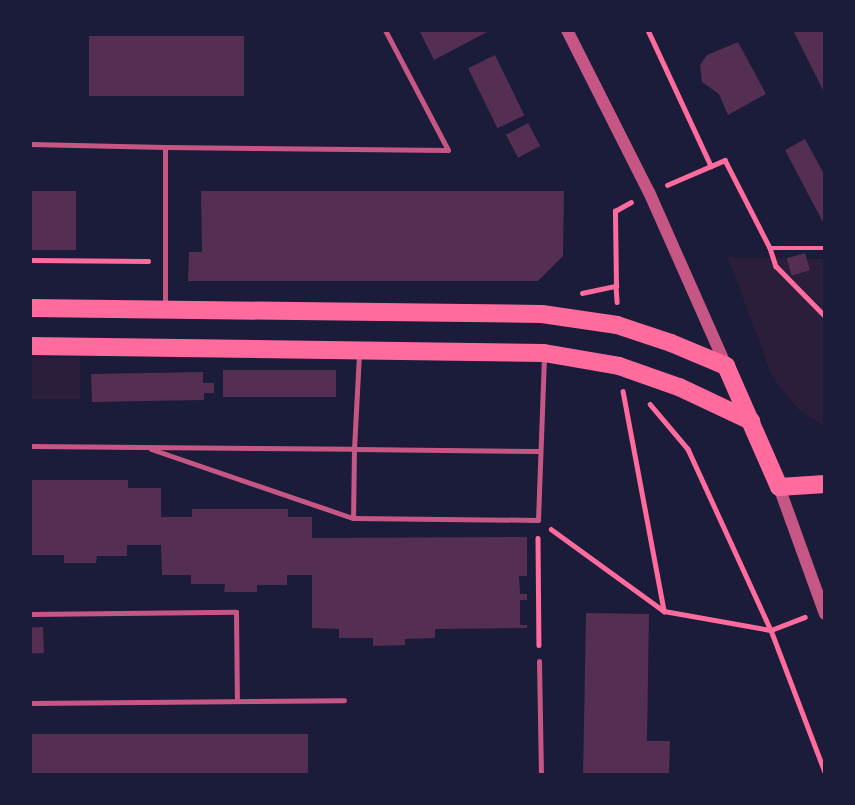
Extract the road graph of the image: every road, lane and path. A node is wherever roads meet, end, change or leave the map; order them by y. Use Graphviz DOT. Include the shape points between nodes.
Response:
graph roads {
  1 [pos="385,30"];
  2 [pos="567,30"];
  3 [pos="648,30"];
  4 [pos="30,144"];
  5 [pos="165,147"];
  6 [pos="711,166"];
  7 [pos="649,192"];
  8 [pos="770,248"];
  9 [pos="825,248"];
  10 [pos="30,260"];
  11 [pos="163,261"];
  12 [pos="580,294"];
  13 [pos="30,308"];
  14 [pos="165,309"];
  15 [pos="825,316"];
  16 [pos="30,346"];
  17 [pos="359,351"];
  18 [pos="544,353"];
  19 [pos="619,366"];
  20 [pos="726,366"];
  21 [pos="751,421"];
  22 [pos="30,446"];
  23 [pos="145,447"];
  24 [pos="354,449"];
  25 [pos="539,451"];
  26 [pos="825,484"];
  27 [pos="779,487"];
  28 [pos="353,518"];
  29 [pos="538,520"];
  30 [pos="664,611"];
  31 [pos="825,612"];
  32 [pos="30,614"];
  33 [pos="771,630"];
  34 [pos="539,661"];
  35 [pos="344,700"];
  36 [pos="237,701"];
  37 [pos="30,703"];
  38 [pos="825,772"];
  39 [pos="541,775"];
  1 -- 5 [label="lane" via="448,150"];
  2 -- 7 [label="street"];
  3 -- 6 [label="path"];
  4 -- 5 [label="lane"];
  5 -- 11 [label="lane"];
  6 -- 7 [label="path"];
  6 -- 8 [label="path" via="725,160"];
  7 -- 12 [label="path" via="615,211 616,286"];
  7 -- 20 [label="street"];
  8 -- 9 [label="path"];
  8 -- 15 [label="path" via="776,266"];
  10 -- 11 [label="path"];
  11 -- 14 [label="lane"];
  13 -- 14 [label="main road"];
  14 -- 20 [label="main road" via="542,314 617,325"];
  16 -- 17 [label="main road"];
  17 -- 18 [label="main road"];
  17 -- 24 [label="lane"];
  18 -- 19 [label="main road"];
  18 -- 25 [label="lane"];
  19 -- 21 [label="main road" via="679,387"];
  19 -- 30 [label="path"];
  19 -- 33 [label="path" via="688,449"];
  20 -- 21 [label="main road"];
  21 -- 27 [label="main road"];
  22 -- 23 [label="lane"];
  23 -- 24 [label="lane"];
  23 -- 28 [label="lane"];
  24 -- 25 [label="lane"];
  24 -- 28 [label="lane"];
  25 -- 29 [label="lane"];
  26 -- 27 [label="main road"];
  27 -- 31 [label="street"];
  28 -- 29 [label="lane"];
  29 -- 30 [label="path"];
  29 -- 34 [label="path"];
  30 -- 33 [label="path"];
  31 -- 33 [label="path"];
  32 -- 36 [label="lane" via="236,611"];
  33 -- 38 [label="path"];
  34 -- 39 [label="lane"];
  35 -- 36 [label="lane"];
  36 -- 37 [label="lane"];
}
